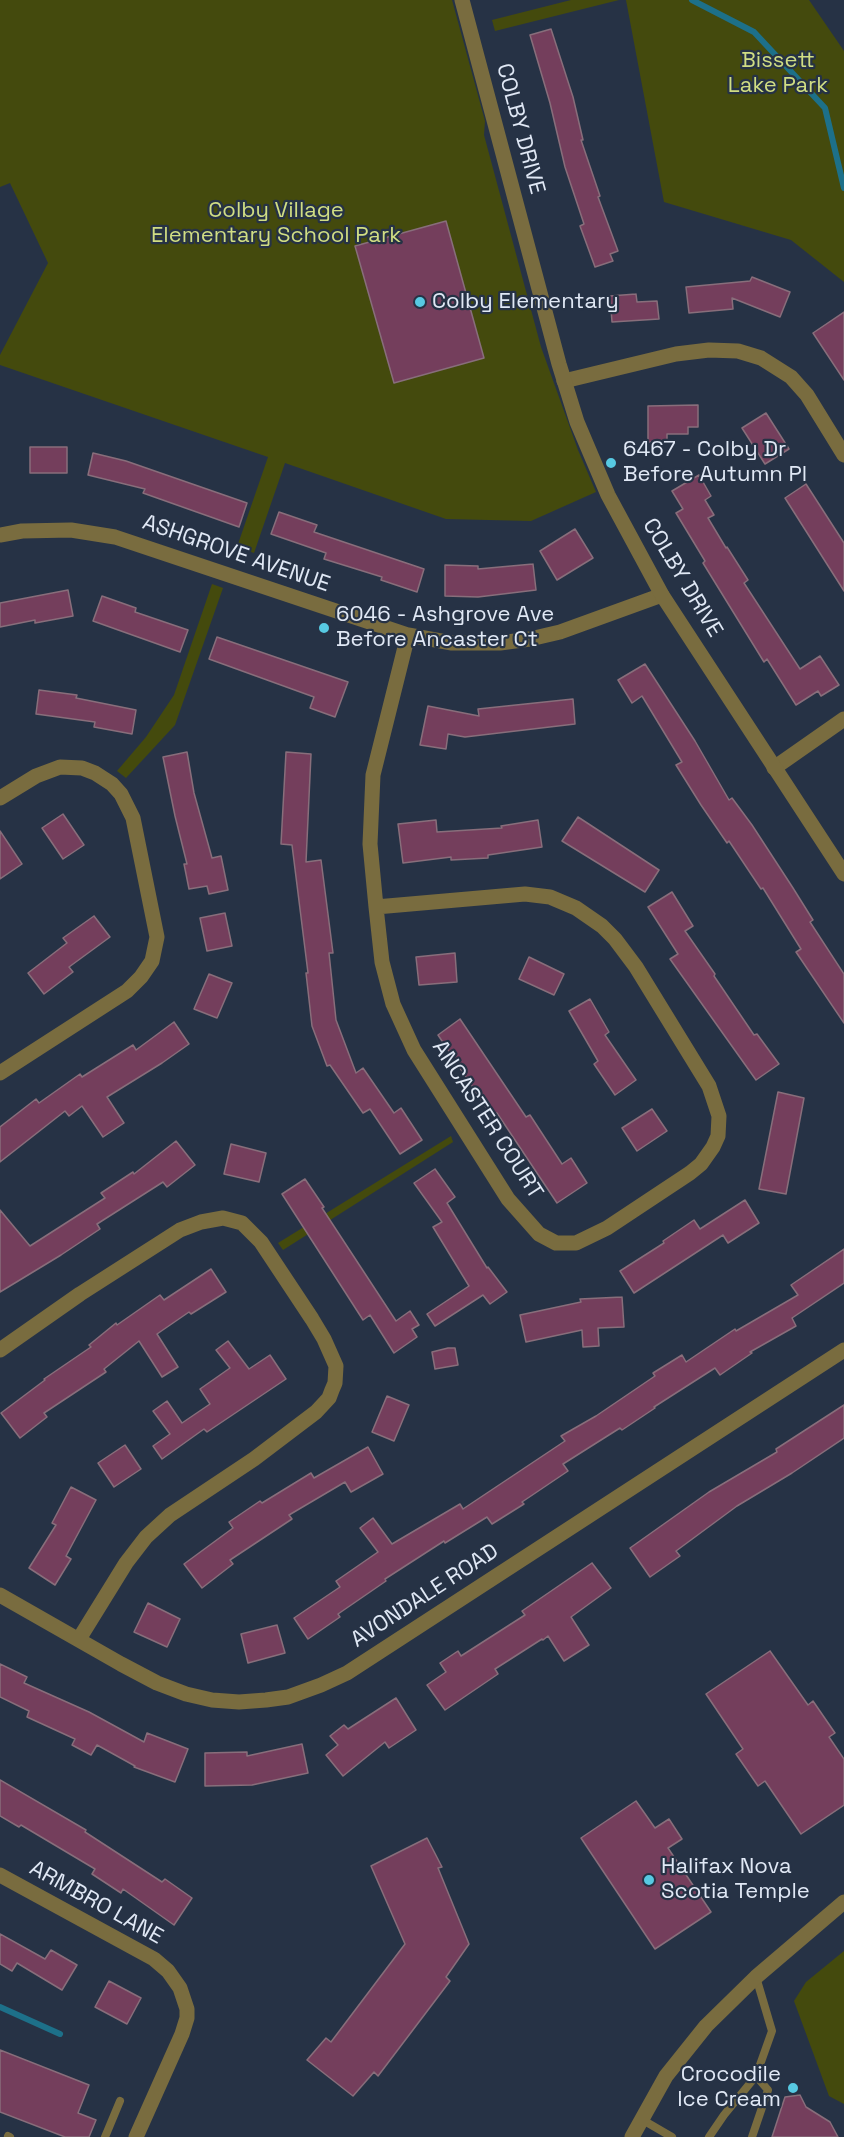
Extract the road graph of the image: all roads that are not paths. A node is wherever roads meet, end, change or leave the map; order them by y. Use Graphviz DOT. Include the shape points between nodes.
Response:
graph roads {
  1 [pos="462,0"];
  2 [pos="564,381"];
  3 [pos="844,455"];
  4 [pos="0,535"];
  5 [pos="662,595"];
  6 [pos="408,635"];
  7 [pos="844,719"];
  8 [pos="774,768"];
  9 [pos="0,798"];
  10 [pos="844,874"];
  11 [pos="376,907"];
  12 [pos="0,1073"];
  13 [pos="0,1350"];
  14 [pos="844,1350"];
  15 [pos="0,1595"];
  16 [pos="79,1639"];
  17 [pos="0,1875"];
  18 [pos="844,1902"];
  19 [pos="756,1977"];
  20 [pos="756,2076"];
  21 [pos="120,2101"];
  22 [pos="641,2119"];
  23 [pos="105,2137"];
  24 [pos="136,2137"];
  25 [pos="632,2137"];
  26 [pos="672,2137"];
  27 [pos="709,2137"];
  28 [pos="752,2137"];
  1 -- 2 [label="street, COLBY DRIVE"];
  2 -- 3 [label="street" via="676,354 738,351 771,364 799,386"];
  2 -- 5 [label="street, COLBY DRIVE" via="608,495"];
  4 -- 6 [label="street, ASHGROVE AVENUE" via="71,530 115,537"];
  5 -- 6 [label="street, ASHGROVE AVENUE" via="530,639 479,644"];
  5 -- 8 [label="street, COLBY DRIVE"];
  6 -- 11 [label="street, ANCASTER COURT" via="374,776 370,844"];
  7 -- 8 [label="street"];
  8 -- 10 [label="street, COLBY DRIVE"];
  9 -- 12 [label="street" via="36,776 60,767 82,768 112,784 133,818 157,937 152,961 127,991"];
  11 -- 11 [label="street, ANCASTER COURT" via="386,982 402,1027 508,1199 539,1234 556,1243 586,1239 690,1173 708,1156 720,1126 709,1086 636,967 615,939 589,916 550,897 525,894"];
  13 -- 16 [label="street" via="180,1230 201,1221 223,1218 242,1224 261,1242 312,1319 336,1366 332,1390 316,1412 254,1460 170,1515 146,1537"];
  14 -- 16 [label="street, AVONDALE ROAD" via="347,1673 321,1686 266,1701 212,1700 157,1683"];
  15 -- 16 [label="street, AVONDALE ROAD"];
  17 -- 24 [label="street, ARMBRO LANE" via="154,1959 180,1988 187,2018"];
  18 -- 19 [label="street"];
  19 -- 20 [label="lane" via="772,2031"];
  19 -- 22 [label="street" via="685,2050"];
  20 -- 27 [label="lane"];
  20 -- 28 [label="lane" via="768,2090"];
  21 -- 23 [label="lane"];
  22 -- 25 [label="street"];
  22 -- 26 [label="lane"];
}
